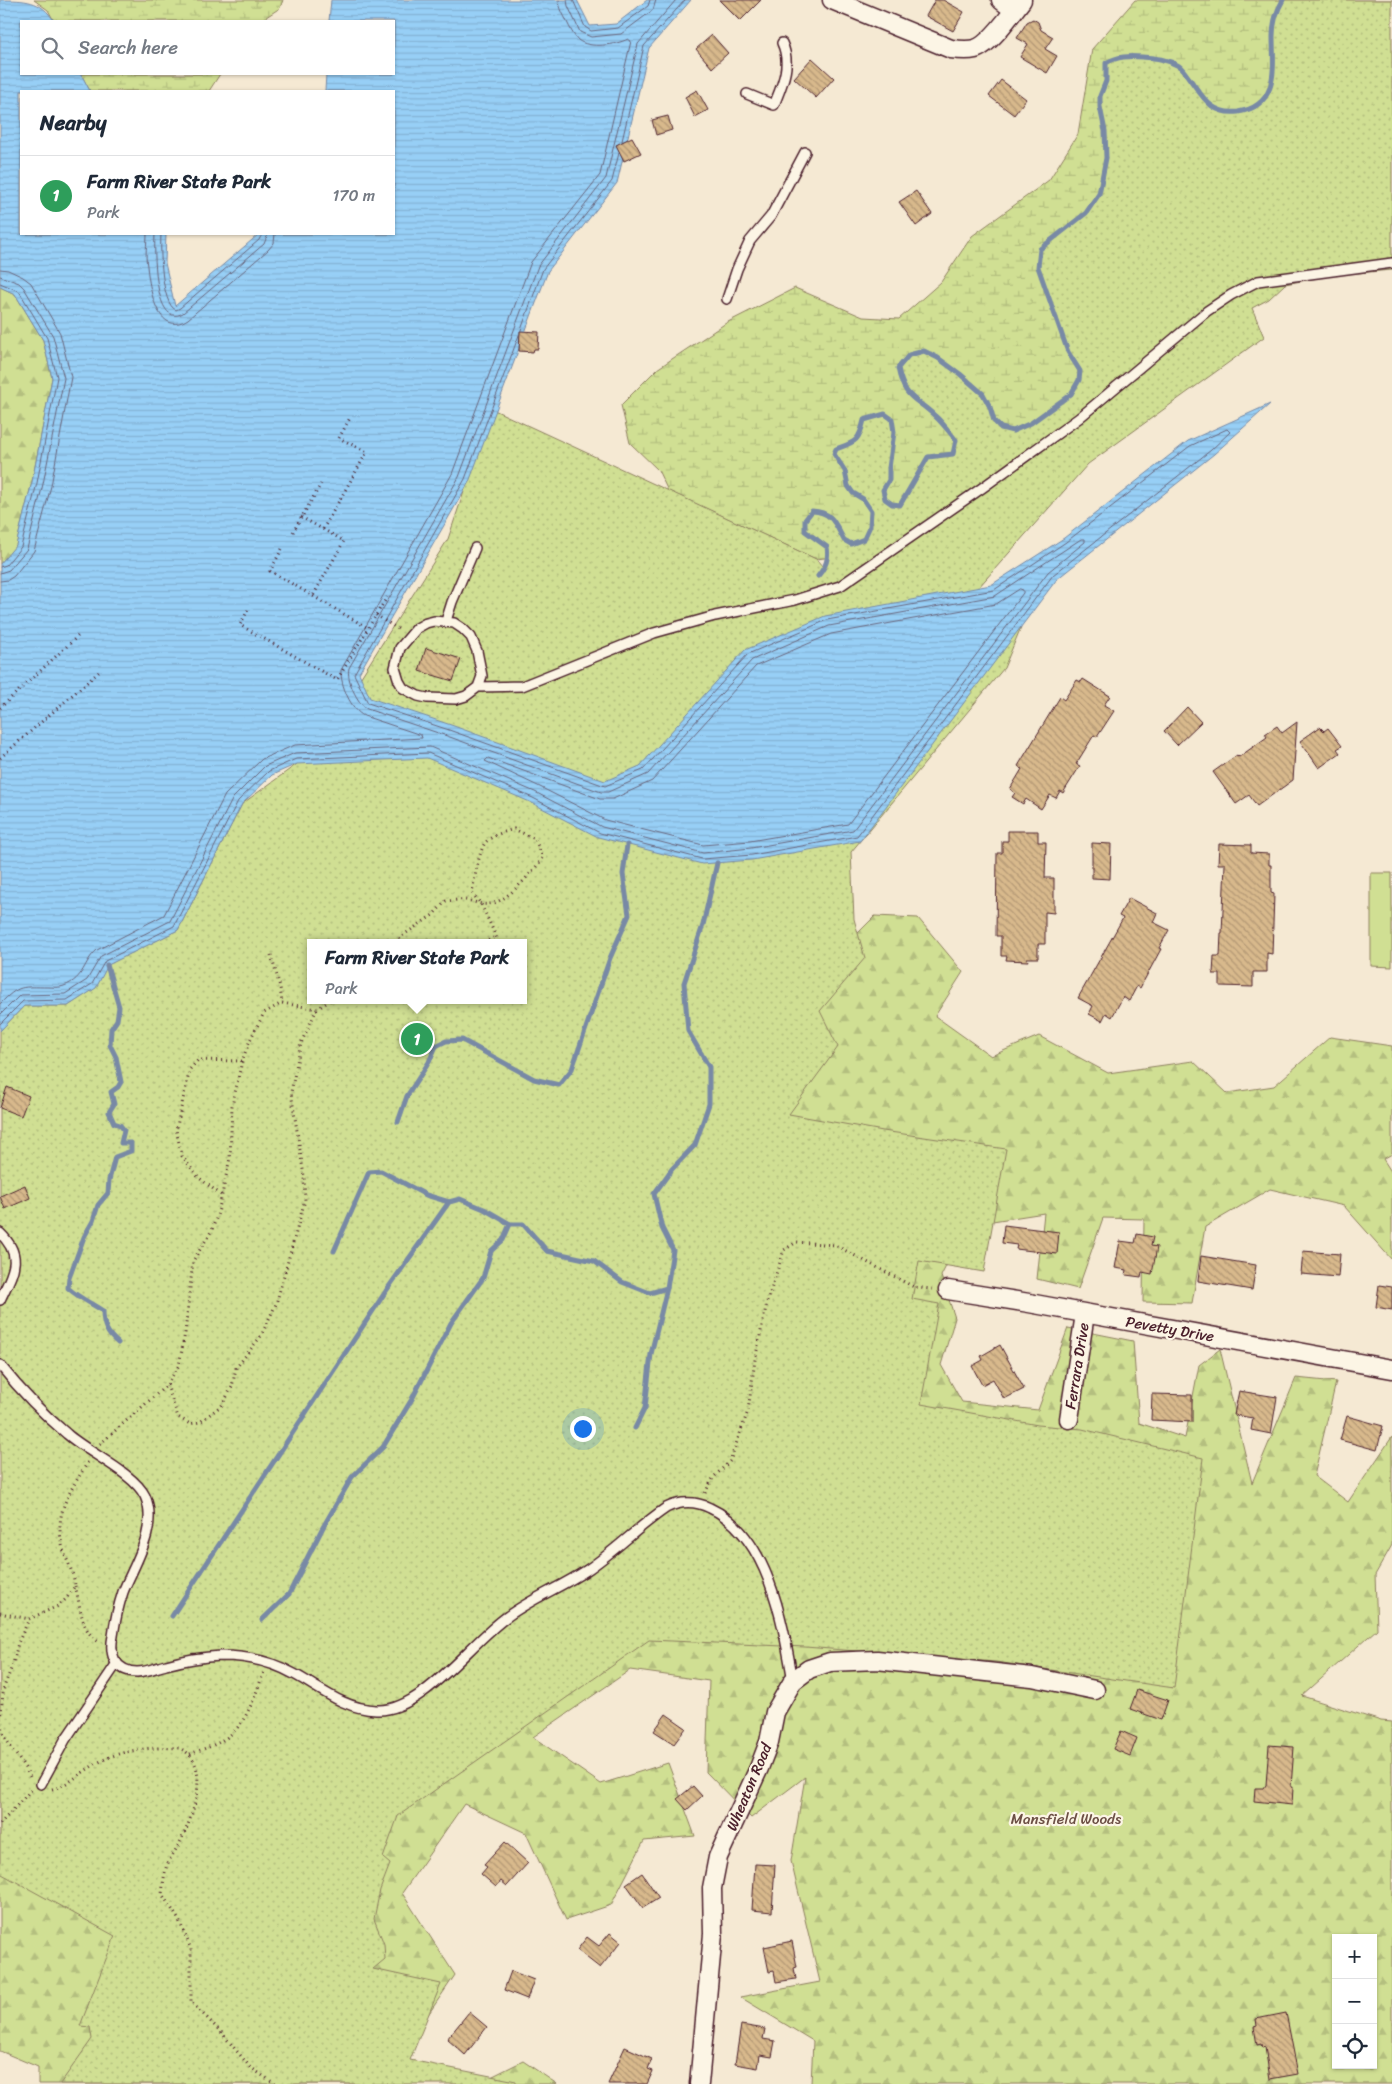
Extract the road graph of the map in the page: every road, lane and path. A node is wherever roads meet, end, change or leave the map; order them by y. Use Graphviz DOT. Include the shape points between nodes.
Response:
graph roads {
  1 [pos="832,0"];
  2 [pos="1012,3"];
  3 [pos="782,43"];
  4 [pos="747,94"];
  5 [pos="805,152"];
  6 [pos="1392,262"];
  7 [pos="727,299"];
  8 [pos="350,418"];
  9 [pos="321,484"];
  10 [pos="301,517"];
  11 [pos="322,528"];
  12 [pos="293,532"];
  13 [pos="282,548"];
  14 [pos="475,548"];
  15 [pos="313,596"];
  16 [pos="386,596"];
  17 [pos="248,610"];
  18 [pos="376,615"];
  19 [pos="446,621"];
  20 [pos="391,624"];
  21 [pos="368,628"];
  22 [pos="79,635"];
  23 [pos="100,671"];
  24 [pos="478,687"];
  25 [pos="0,708"];
  26 [pos="0,758"];
  27 [pos="481,904"];
  28 [pos="496,937"];
  29 [pos="399,939"];
  30 [pos="492,939"];
  31 [pos="271,955"];
  32 [pos="282,1003"];
  33 [pos="325,1004"];
  34 [pos="317,1009"];
  35 [pos="242,1061"];
  36 [pos="221,1195"];
  37 [pos="0,1233"];
  38 [pos="948,1290"];
  39 [pos="0,1300"];
  40 [pos="1085,1314"];
  41 [pos="0,1365"];
  42 [pos="1392,1370"];
  43 [pos="167,1385"];
  44 [pos="1069,1419"];
  45 [pos="93,1454"];
  46 [pos="698,1504"];
  47 [pos="75,1586"];
  48 [pos="0,1613"];
  49 [pos="30,1619"];
  50 [pos="112,1644"];
  51 [pos="115,1661"];
  52 [pos="268,1662"];
  53 [pos="793,1681"];
  54 [pos="1095,1690"];
  55 [pos="0,1719"];
  56 [pos="0,1724"];
  57 [pos="190,1754"];
  58 [pos="38,1785"];
  59 [pos="0,1824"];
  60 [pos="275,2084"];
  61 [pos="699,2084"];
  1 -- 2 [label="street" via="951,49 962,50 977,48 994,34"];
  3 -- 4 [label="lane" via="788,60 774,105"];
  5 -- 7 [label="lane" via="771,216 750,241"];
  6 -- 24 [label="lane" via="1258,281 1231,295 1207,311 1079,418 840,586 795,600 714,616 654,633 522,686"];
  8 -- 11 [label="path" via="339,438 367,452"];
  9 -- 10 [label="path"];
  10 -- 11 [label="path"];
  10 -- 12 [label="path"];
  11 -- 15 [label="path" via="344,540"];
  13 -- 15 [label="path" via="270,571"];
  14 -- 19 [label="lane"];
  15 -- 21 [label="path"];
  16 -- 18 [label="path"];
  17 -- 21 [label="path" via="240,625 337,680"];
  18 -- 20 [label="path"];
  18 -- 21 [label="path"];
  19 -- 24 [label="lane" via="463,629 478,651 482,676"];
  19 -- 24 [label="lane" via="426,623 417,628 400,648 395,668 399,681 403,688 418,696 442,700 466,696"];
  22 -- 25 [label="path"];
  23 -- 26 [label="path"];
  27 -- 27 [label="path" via="497,903 535,869 543,858 535,839 514,829 485,843 472,893"];
  27 -- 28 [label="path"];
  27 -- 29 [label="path" via="465,900 446,901 433,915"];
  28 -- 30 [label="path"];
  31 -- 32 [label="path"];
  32 -- 34 [label="path"];
  32 -- 35 [label="path" via="264,1013"];
  33 -- 34 [label="path"];
  34 -- 43 [label="path" via="301,1043 291,1092 305,1200 271,1318 236,1368 232,1387 222,1405 200,1422 190,1424 178,1417"];
  35 -- 36 [label="path" via="232,1106 230,1158"];
  35 -- 36 [label="path" via="198,1060 190,1068 176,1130 182,1156 198,1177"];
  36 -- 43 [label="path" via="212,1230 193,1261 179,1365"];
  37 -- 39 [label="lane" via="13,1250 15,1264"];
  38 -- 40 [label="street, Pevetty Drive"];
  38 -- 46 [label="path" via="914,1286 835,1244 797,1242 784,1250 767,1302 748,1411 737,1444 730,1461 713,1478"];
  40 -- 42 [label="street, Pevetty Drive"];
  40 -- 44 [label="street, Ferrara Drive"];
  41 -- 45 [label="lane" via="26,1396 66,1434"];
  43 -- 45 [label="path"];
  45 -- 47 [label="path" via="60,1512 58,1526"];
  45 -- 50 [label="lane" via="137,1484 148,1511 146,1537 120,1602"];
  46 -- 52 [label="lane" via="680,1502 666,1508 585,1571 508,1615 423,1693 395,1708 385,1711 354,1707"];
  46 -- 53 [label="lane" via="725,1516 756,1555 779,1609"];
  47 -- 49 [label="path" via="58,1606"];
  47 -- 50 [label="path" via="82,1620 91,1636 99,1642"];
  48 -- 49 [label="path"];
  49 -- 55 [label="path" via="18,1643 4,1687"];
  50 -- 51 [label="lane"];
  51 -- 52 [label="lane" via="122,1668 137,1672 206,1657 239,1657"];
  51 -- 58 [label="lane"];
  52 -- 57 [label="path" via="251,1707 238,1726 227,1738"];
  53 -- 54 [label="street, Wheaton Road" via="809,1669 830,1662 876,1660 1032,1677"];
  53 -- 61 [label="street, Wheaton Road" via="774,1712 769,1742 759,1768 718,1857 712,1888 713,1934"];
  56 -- 58 [label="path" via="3,1735"];
  57 -- 58 [label="path" via="180,1748 130,1752 101,1761 59,1787 50,1790"];
  57 -- 60 [label="path" via="196,1765 197,1796 180,1843 167,1866 162,1894 179,1920 191,1949 191,2002 250,2067"];
  58 -- 59 [label="path"];
}
